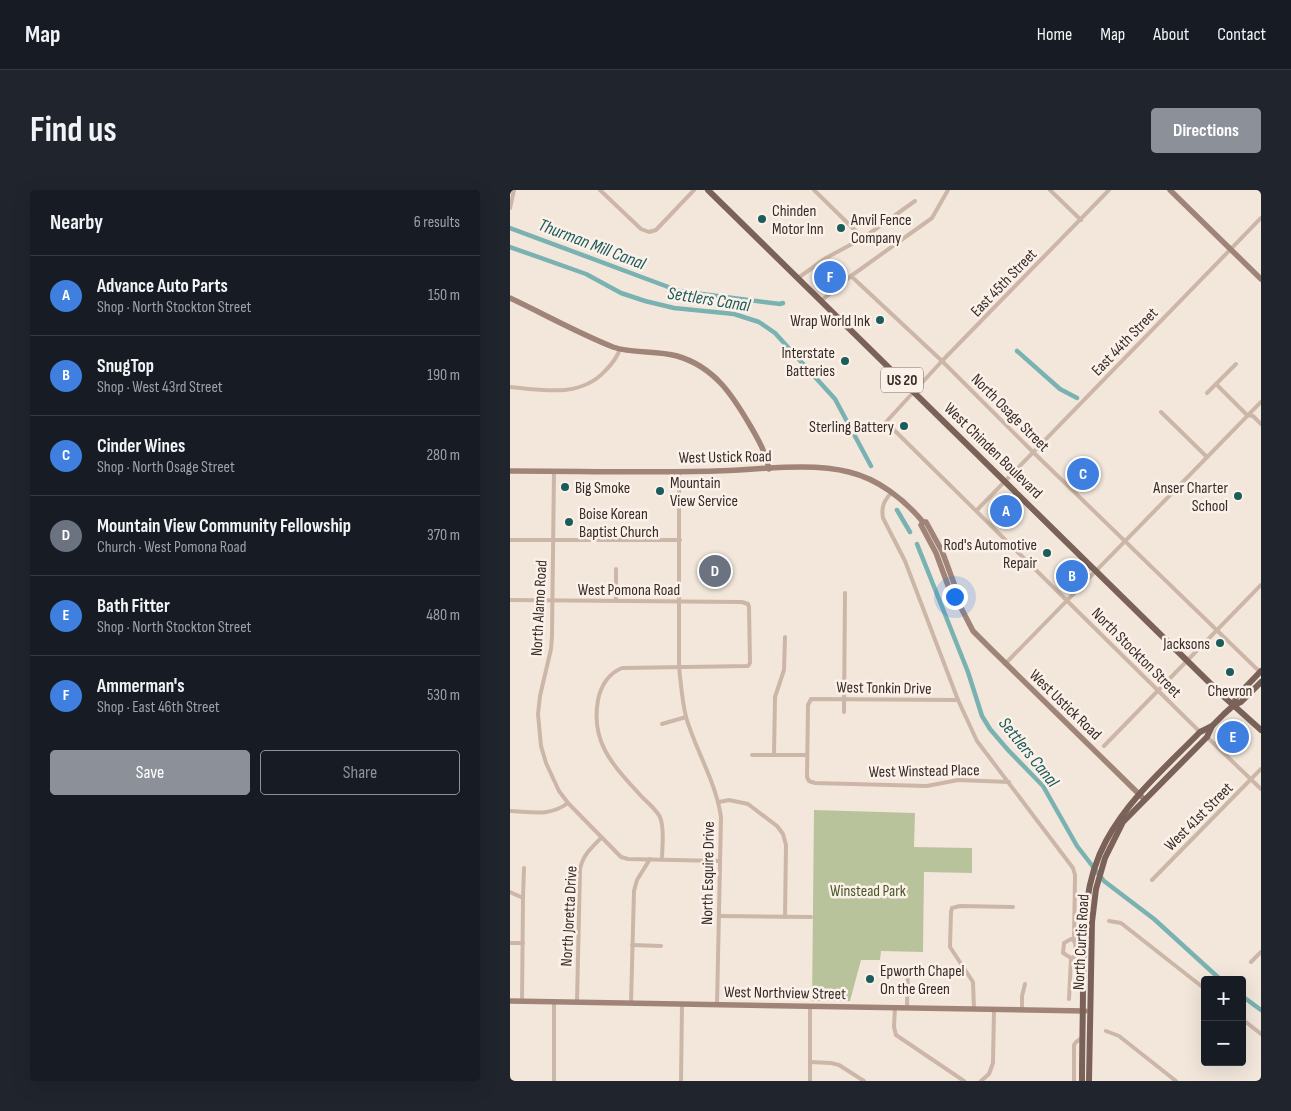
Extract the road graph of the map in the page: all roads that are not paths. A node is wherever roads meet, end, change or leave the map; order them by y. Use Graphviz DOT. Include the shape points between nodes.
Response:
graph roads {
  1 [pos="514,190"];
  2 [pos="600,190"];
  3 [pos="694,190"];
  4 [pos="708,190"];
  5 [pos="814,190"];
  6 [pos="948,190"];
  7 [pos="1050,190"];
  8 [pos="1109,190"];
  9 [pos="1170,190"];
  10 [pos="915,201"];
  11 [pos="510,208"];
  12 [pos="1261,218"];
  13 [pos="1081,220"];
  14 [pos="863,238"];
  15 [pos="1231,249"];
  16 [pos="851,276"];
  17 [pos="798,278"];
  18 [pos="1261,279"];
  19 [pos="510,298"];
  20 [pos="821,300"];
  21 [pos="620,349"];
  22 [pos="942,361"];
  23 [pos="1236,364"];
  24 [pos="1216,384"];
  25 [pos="510,387"];
  26 [pos="914,391"];
  27 [pos="1206,393"];
  28 [pos="1261,402"];
  29 [pos="1161,412"];
  30 [pos="1247,416"];
  31 [pos="886,422"];
  32 [pos="1261,424"];
  33 [pos="1033,452"];
  34 [pos="1207,457"];
  35 [pos="769,469"];
  36 [pos="510,471"];
  37 [pos="554,471"];
  38 [pos="679,471"];
  39 [pos="1005,481"];
  40 [pos="891,493"];
  41 [pos="977,510"];
  42 [pos="510,540"];
  43 [pos="554,540"];
  44 [pos="680,540"];
  45 [pos="1124,541"];
  46 [pos="616,569"];
  47 [pos="1096,570"];
  48 [pos="1261,586"];
  49 [pos="845,593"];
  50 [pos="510,600"];
  51 [pos="1067,600"];
  52 [pos="552,601"];
  53 [pos="616,601"];
  54 [pos="680,601"];
  55 [pos="1216,631"];
  56 [pos="785,637"];
  57 [pos="1188,660"];
  58 [pos="1006,664"];
  59 [pos="679,667"];
  60 [pos="1260,672"];
  61 [pos="1261,682"];
  62 [pos="1158,690"];
  63 [pos="844,699"];
  64 [pos="958,700"];
  65 [pos="1234,704"];
  66 [pos="844,712"];
  67 [pos="686,717"];
  68 [pos="662,724"];
  69 [pos="1212,726"];
  70 [pos="1261,730"];
  71 [pos="1200,732"];
  72 [pos="1207,737"];
  73 [pos="1104,746"];
  74 [pos="752,755"];
  75 [pos="774,755"];
  76 [pos="808,755"];
  77 [pos="1261,769"];
  78 [pos="1251,780"];
  79 [pos="1009,782"];
  80 [pos="1261,789"];
  81 [pos="1142,797"];
  82 [pos="719,802"];
  83 [pos="568,803"];
  84 [pos="510,811"];
  85 [pos="601,838"];
  86 [pos="1102,857"];
  87 [pos="650,859"];
  88 [pos="662,859"];
  89 [pos="720,861"];
  90 [pos="524,868"];
  91 [pos="1152,880"];
  92 [pos="510,892"];
  93 [pos="523,898"];
  94 [pos="1013,907"];
  95 [pos="719,916"];
  96 [pos="785,917"];
  97 [pos="811,917"];
  98 [pos="1109,920"];
  99 [pos="1074,940"];
  100 [pos="510,943"];
  101 [pos="523,943"];
  102 [pos="632,946"];
  103 [pos="661,946"];
  104 [pos="1261,952"];
  105 [pos="1071,958"];
  106 [pos="1251,962"];
  107 [pos="901,971"];
  108 [pos="908,972"];
  109 [pos="915,972"];
  110 [pos="1025,984"];
  111 [pos="1201,986"];
  112 [pos="1069,999"];
  113 [pos="510,1001"];
  114 [pos="522,1001"];
  115 [pos="554,1002"];
  116 [pos="577,1002"];
  117 [pos="631,1003"];
  118 [pos="682,1004"];
  119 [pos="717,1005"];
  120 [pos="810,1006"];
  121 [pos="895,1007"];
  122 [pos="907,1007"];
  123 [pos="974,1008"];
  124 [pos="994,1009"];
  125 [pos="1022,1010"];
  126 [pos="1086,1011"];
  127 [pos="1245,1021"];
  128 [pos="1106,1031"];
  129 [pos="1261,1034"];
  130 [pos="1082,1038"];
  131 [pos="810,1062"];
  132 [pos="554,1081"];
  133 [pos="681,1081"];
  134 [pos="810,1081"];
  135 [pos="864,1081"];
  136 [pos="964,1081"];
  137 [pos="980,1081"];
  138 [pos="1074,1081"];
  139 [pos="1082,1081"];
  140 [pos="1089,1081"];
  141 [pos="1176,1081"];
  1 -- 11 [label="street"];
  2 -- 3 [label="street" via="648,232 656,230"];
  4 -- 17 [label="main road, West Chinden Boulevard / US 20"];
  5 -- 14 [label="street"];
  6 -- 16 [label="street" via="932,218"];
  7 -- 13 [label="street"];
  8 -- 13 [label="street, East 45th Street"];
  9 -- 15 [label="street"];
  10 -- 14 [label="street"];
  12 -- 15 [label="street, East 44th Street"];
  13 -- 22 [label="street, East 45th Street"];
  14 -- 17 [label="street"];
  15 -- 18 [label="street"];
  15 -- 33 [label="street, East 44th Street"];
  16 -- 20 [label="street"];
  16 -- 22 [label="street, North Osage Street"];
  17 -- 20 [label="main road, West Chinden Boulevard / US 20"];
  19 -- 21 [label="street"];
  20 -- 26 [label="main road, West Chinden Boulevard / US 20"];
  21 -- 25 [label="street" via="602,374 578,388 562,391"];
  21 -- 35 [label="street" via="676,356 712,375 739,405 764,449"];
  22 -- 26 [label="street, East 45th Street"];
  22 -- 33 [label="street, North Osage Street"];
  23 -- 24 [label="street"];
  24 -- 27 [label="street"];
  24 -- 30 [label="street"];
  26 -- 31 [label="street, East 45th Street"];
  26 -- 39 [label="main road, West Chinden Boulevard / US 20"];
  28 -- 30 [label="street"];
  29 -- 34 [label="street"];
  30 -- 32 [label="street" via="1253,416"];
  30 -- 34 [label="street"];
  31 -- 41 [label="street, North Stockton Street"];
  33 -- 39 [label="street, East 44th Street"];
  33 -- 45 [label="street, North Osage Street"];
  34 -- 45 [label="street"];
  35 -- 38 [label="street, West Ustick Road"];
  35 -- 40 [label="street, West Ustick Road" via="843,470 868,478"];
  36 -- 37 [label="street, West Ustick Road"];
  37 -- 38 [label="street, West Ustick Road"];
  37 -- 43 [label="street, North Alamo Road"];
  38 -- 44 [label="street, North Esquire Drive"];
  39 -- 41 [label="street, East 44th Street"];
  39 -- 47 [label="main road, West Chinden Boulevard / US 20"];
  40 -- 58 [label="street, West Ustick Road" via="923,522 953,599 957,600 974,631"];
  40 -- 64 [label="street" via="883,505 883,518 905,561"];
  41 -- 51 [label="street, North Stockton Street"];
  42 -- 43 [label="street"];
  43 -- 44 [label="street"];
  43 -- 52 [label="street, North Alamo Road"];
  44 -- 54 [label="street, North Esquire Drive"];
  45 -- 47 [label="street"];
  45 -- 55 [label="street, North Osage Street"];
  46 -- 53 [label="street"];
  47 -- 51 [label="street"];
  47 -- 57 [label="main road, West Chinden Boulevard / US 20"];
  48 -- 55 [label="street"];
  49 -- 63 [label="street"];
  50 -- 52 [label="street, West Pomona Road"];
  51 -- 58 [label="street"];
  51 -- 62 [label="street, North Stockton Street"];
  52 -- 53 [label="street, West Pomona Road"];
  52 -- 83 [label="street, North Alamo Road" via="551,649 540,696 539,731 551,776"];
  53 -- 54 [label="street, West Pomona Road"];
  54 -- 59 [label="street, North Esquire Drive"];
  54 -- 59 [label="street, West Pomona Road" via="748,604 750,663 748,666"];
  55 -- 57 [label="street"];
  55 -- 60 [label="street, North Osage Street"];
  56 -- 75 [label="street" via="784,670 775,697"];
  57 -- 62 [label="street"];
  57 -- 65 [label="main road, West Chinden Boulevard / US 20"];
  58 -- 81 [label="street, West Ustick Road"];
  59 -- 67 [label="street, North Esquire Drive"];
  59 -- 88 [label="street" via="631,667 615,671 604,682 596,712 606,754 659,815"];
  60 -- 65 [label="main road" via="1236,697"];
  61 -- 65 [label="main road" via="1241,702"];
  62 -- 71 [label="street, North Stockton Street"];
  62 -- 73 [label="street"];
  63 -- 64 [label="street, West Tonkin Drive"];
  63 -- 66 [label="street"];
  63 -- 76 [label="street, West Tonkin Drive" via="809,700"];
  64 -- 79 [label="street" via="976,741"];
  65 -- 69 [label="main road, North Curtis Road"];
  65 -- 70 [label="main road, West Chinden Boulevard / US 20"];
  67 -- 68 [label="street"];
  67 -- 82 [label="street, North Esquire Drive"];
  69 -- 71 [label="main road, North Curtis Road"];
  69 -- 72 [label="main road, North Curtis Road"];
  71 -- 81 [label="main road, North Curtis Road"];
  72 -- 78 [label="street"];
  72 -- 81 [label="main road, North Curtis Road" via="1154,792"];
  74 -- 75 [label="street"];
  75 -- 76 [label="street"];
  76 -- 79 [label="street, West Winstead Place" via="808,777 815,783 927,786 958,780"];
  77 -- 78 [label="street, West 41st Street"];
  78 -- 80 [label="street"];
  78 -- 91 [label="street, West 41st Street"];
  79 -- 99 [label="street, North Curtis Road" via="1071,864 1074,875"];
  81 -- 86 [label="main road, North Curtis Road"];
  82 -- 89 [label="street, North Esquire Drive"];
  82 -- 96 [label="street" via="729,800 748,804 783,834 786,845"];
  83 -- 84 [label="street" via="549,813"];
  83 -- 85 [label="street, North Alamo Road"];
  85 -- 87 [label="street, North Alamo Road" via="621,857"];
  85 -- 116 [label="street, North Joretta Drive" via="587,852 580,869"];
  86 -- 126 [label="main road, North Curtis Road" via="1092,922"];
  86 -- 126 [label="main road, North Curtis Road" via="1089,887 1084,925"];
  87 -- 88 [label="street, North Alamo Road"];
  87 -- 102 [label="street" via="634,891"];
  88 -- 89 [label="street, North Alamo Road"];
  89 -- 95 [label="street, North Esquire Drive"];
  90 -- 93 [label="street"];
  92 -- 93 [label="street"];
  93 -- 101 [label="street"];
  94 -- 123 [label="street" via="960,906 950,912 950,947 973,982"];
  95 -- 96 [label="street"];
  95 -- 119 [label="street, North Esquire Drive"];
  96 -- 97 [label="street"];
  98 -- 111 [label="street" via="1121,923"];
  99 -- 105 [label="street, North Curtis Road" via="1076,953"];
  99 -- 105 [label="street, North Curtis Road" via="1063,945 1063,953"];
  100 -- 101 [label="street"];
  101 -- 114 [label="street"];
  102 -- 103 [label="street"];
  102 -- 117 [label="street"];
  104 -- 106 [label="street"];
  105 -- 112 [label="street, North Curtis Road"];
  107 -- 108 [label="street"];
  108 -- 109 [label="street"];
  108 -- 122 [label="street"];
  110 -- 125 [label="street"];
  113 -- 114 [label="street, West Northview Street"];
  114 -- 115 [label="street, West Northview Street"];
  115 -- 116 [label="street, West Northview Street"];
  115 -- 132 [label="street"];
  116 -- 117 [label="street, West Northview Street"];
  117 -- 118 [label="street, West Northview Street"];
  118 -- 119 [label="street, West Northview Street"];
  118 -- 133 [label="street"];
  119 -- 120 [label="street, West Northview Street"];
  120 -- 121 [label="street, West Northview Street"];
  120 -- 131 [label="street"];
  121 -- 122 [label="street, West Northview Street"];
  121 -- 136 [label="street" via="896,1035"];
  122 -- 123 [label="street, West Northview Street"];
  123 -- 124 [label="street, West Northview Street"];
  124 -- 125 [label="street, West Northview Street"];
  124 -- 137 [label="street" via="993,1063 989,1074"];
  125 -- 126 [label="street, West Northview Street"];
  126 -- 130 [label="main road, North Curtis Road"];
  126 -- 140 [label="main road, North Curtis Road"];
  127 -- 129 [label="street"];
  128 -- 141 [label="street" via="1119,1036"];
  130 -- 138 [label="street, North Curtis Road" via="1074,1045"];
  130 -- 139 [label="main road, North Curtis Road"];
  131 -- 134 [label="street"];
  131 -- 135 [label="street" via="831,1062"];
}
